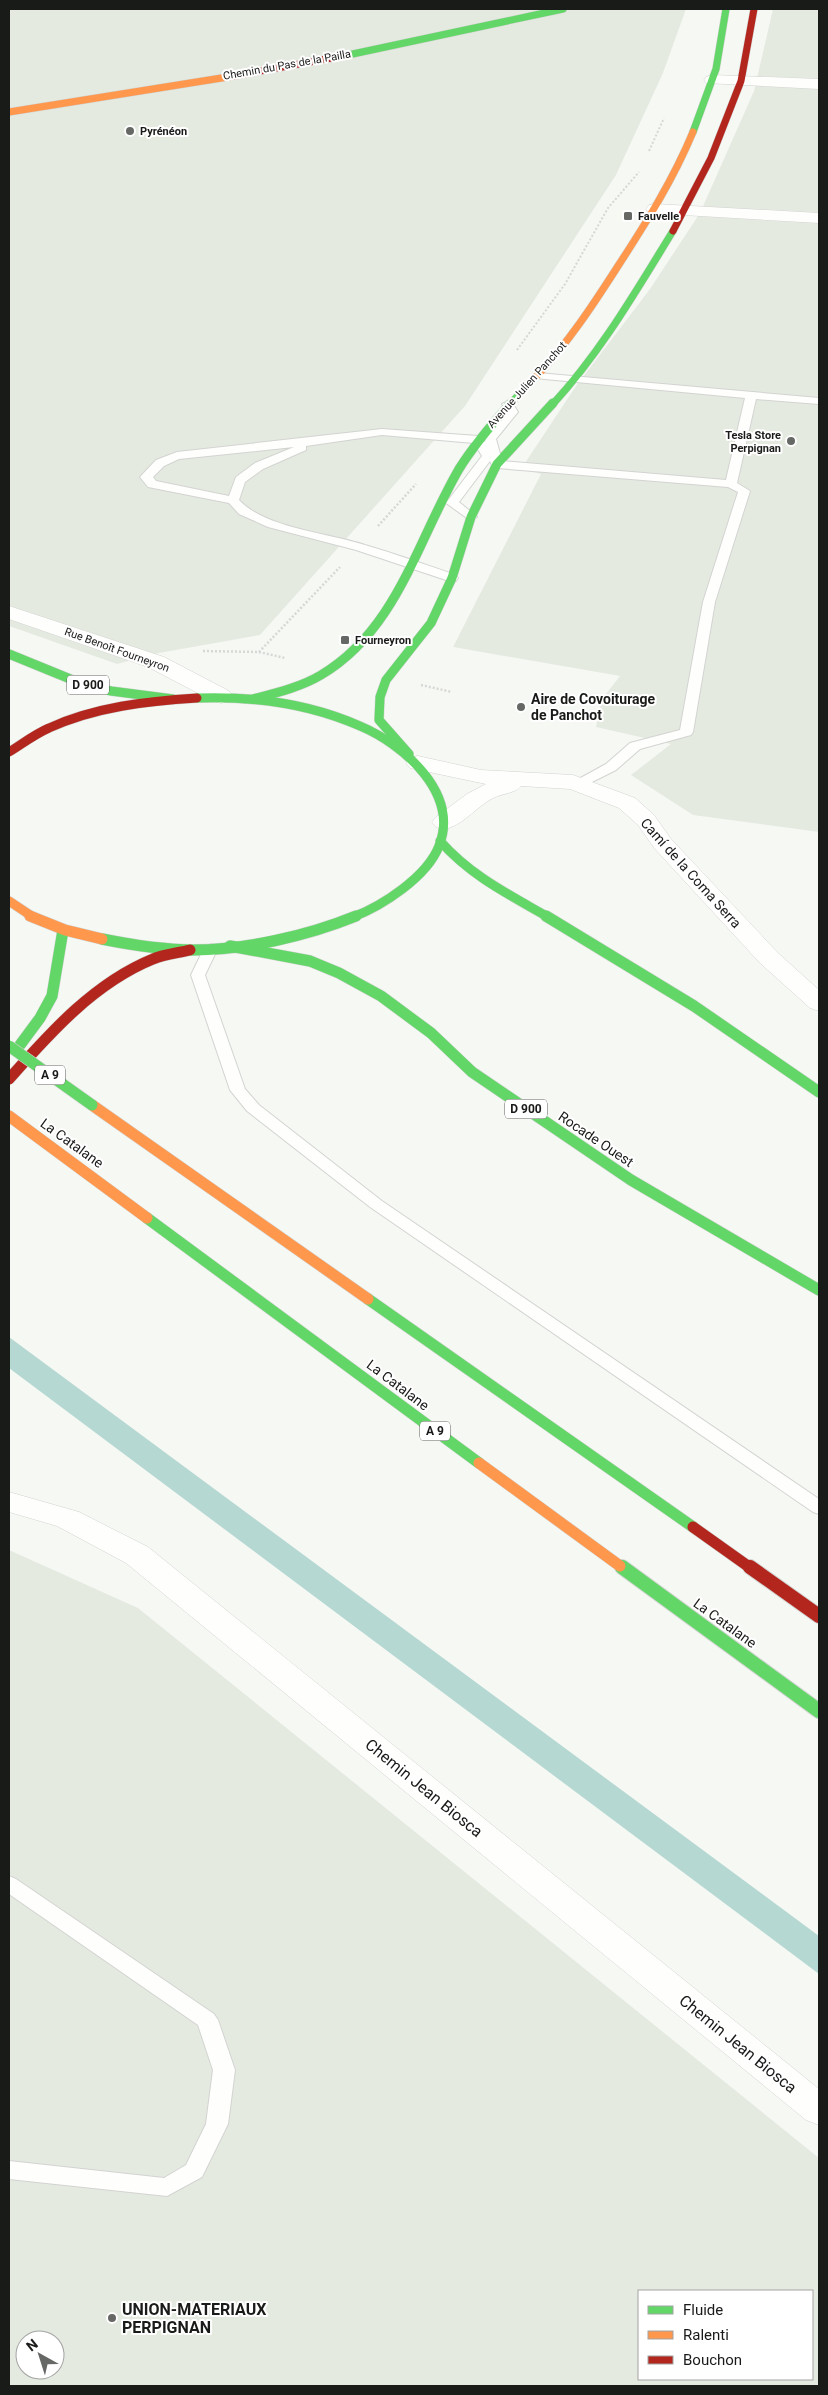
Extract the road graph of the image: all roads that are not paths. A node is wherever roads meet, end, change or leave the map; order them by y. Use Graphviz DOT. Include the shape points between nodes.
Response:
graph roads {
  1 [pos="563,9"];
  2 [pos="726,9"];
  3 [pos="754,9"];
  4 [pos="712,80"];
  5 [pos="741,80"];
  6 [pos="819,84"];
  7 [pos="9,112"];
  8 [pos="655,209"];
  9 [pos="685,211"];
  10 [pos="819,218"];
  11 [pos="538,376"];
  12 [pos="575,380"];
  13 [pos="751,395"];
  14 [pos="819,400"];
  15 [pos="508,404"];
  16 [pos="478,440"];
  17 [pos="318,441"];
  18 [pos="497,464"];
  19 [pos="731,484"];
  20 [pos="233,500"];
  21 [pos="471,517"];
  22 [pos="414,564"];
  23 [pos="452,578"];
  24 [pos="9,612"];
  25 [pos="9,654"];
  26 [pos="221,696"];
  27 [pos="173,699"];
  28 [pos="253,699"];
  29 [pos="9,752"];
  30 [pos="414,759"];
  31 [pos="542,779"];
  32 [pos="580,784"];
  33 [pos="442,832"];
  34 [pos="9,901"];
  35 [pos="63,930"];
  36 [pos="230,946"];
  37 [pos="211,948"];
  38 [pos="190,950"];
  39 [pos="819,1003"];
  40 [pos="9,1046"];
  41 [pos="9,1059"];
  42 [pos="9,1079"];
  43 [pos="819,1092"];
  44 [pos="9,1116"];
  45 [pos="819,1290"];
  46 [pos="9,1502"];
  47 [pos="819,1508"];
  48 [pos="819,1616"];
  49 [pos="819,1711"];
  50 [pos="9,1884"];
  51 [pos="819,2110"];
  52 [pos="9,2170"];
  1 -- 7 [label="main road, Chemin du Pas de la Pailla" via="306,64"];
  2 -- 4 [label="main road, Avenue Julien Panchot"];
  3 -- 5 [label="main road"];
  4 -- 5 [label="street"];
  4 -- 8 [label="main road, Avenue Julien Panchot" via="684,155"];
  5 -- 6 [label="street"];
  5 -- 9 [label="main road" via="711,158"];
  8 -- 9 [label="street"];
  8 -- 11 [label="main road, Avenue Julien Panchot" via="576,332"];
  9 -- 10 [label="street"];
  9 -- 12 [label="main road" via="614,327"];
  11 -- 12 [label="lane"];
  11 -- 15 [label="main road, Avenue Julien Panchot"];
  12 -- 13 [label="lane"];
  12 -- 18 [label="main road"];
  13 -- 14 [label="lane"];
  13 -- 19 [label="lane"];
  15 -- 16 [label="main road, Avenue Julien Panchot"];
  15 -- 18 [label="lane" via="512,412 490,439"];
  16 -- 17 [label="lane" via="382,432"];
  16 -- 21 [label="lane" via="488,456 452,503"];
  16 -- 22 [label="main road, Avenue Julien Panchot" via="453,478"];
  17 -- 20 [label="lane" via="260,466 240,480"];
  17 -- 20 [label="lane" via="177,456 160,463 146,478 152,484"];
  18 -- 19 [label="lane"];
  18 -- 21 [label="main road"];
  19 -- 32 [label="lane" via="744,491 710,602 686,732 630,742 611,767"];
  20 -- 22 [label="lane" via="242,512 272,524"];
  21 -- 23 [label="main road"];
  22 -- 23 [label="lane"];
  22 -- 28 [label="main road, Avenue Julien Panchot" via="393,601 362,642 329,670 286,690"];
  23 -- 30 [label="main road" via="431,622 386,680 380,697 379,720"];
  24 -- 26 [label="street, Rue Benoît Fourneyron" via="156,662"];
  25 -- 27 [label="main road, D 900" via="85,684 111,691"];
  26 -- 27 [label="main road"];
  26 -- 28 [label="main road"];
  27 -- 29 [label="main road" via="127,705 83,716 45,731"];
  28 -- 30 [label="main road" via="317,710 358,724 386,738"];
  30 -- 31 [label="street" via="481,777"];
  30 -- 33 [label="main road" via="432,782"];
  31 -- 32 [label="street, Camí de la Coma Serra"];
  31 -- 33 [label="street" via="496,787 474,797"];
  32 -- 39 [label="street, Camí de la Coma Serra" via="626,803 646,820 663,844 769,958"];
  33 -- 36 [label="main road" via="429,863 412,881 382,902 310,933"];
  33 -- 43 [label="main road" via="458,861 477,876 700,1008 770,1054"];
  34 -- 35 [label="main road"];
  35 -- 38 [label="main road" via="124,944"];
  35 -- 41 [label="main road" via="54,988 41,1016"];
  36 -- 37 [label="main road"];
  36 -- 45 [label="main road, Rocade Ouest / D 900" via="310,961 381,996 430,1033 472,1072 623,1175"];
  37 -- 38 [label="main road"];
  37 -- 47 [label="lane" via="198,975 238,1090 253,1108 376,1204"];
  38 -- 42 [label="main road" via="151,960 90,995"];
  40 -- 48 [label="main road, A 9, bridge"];
  44 -- 49 [label="main road, La Catalane / A 9"];
  46 -- 51 [label="street, Chemin Jean Biosca" via="68,1518 138,1555"];
  50 -- 52 [label="lane" via="207,2020 224,2070 218,2124 194,2172 167,2187"];
}
